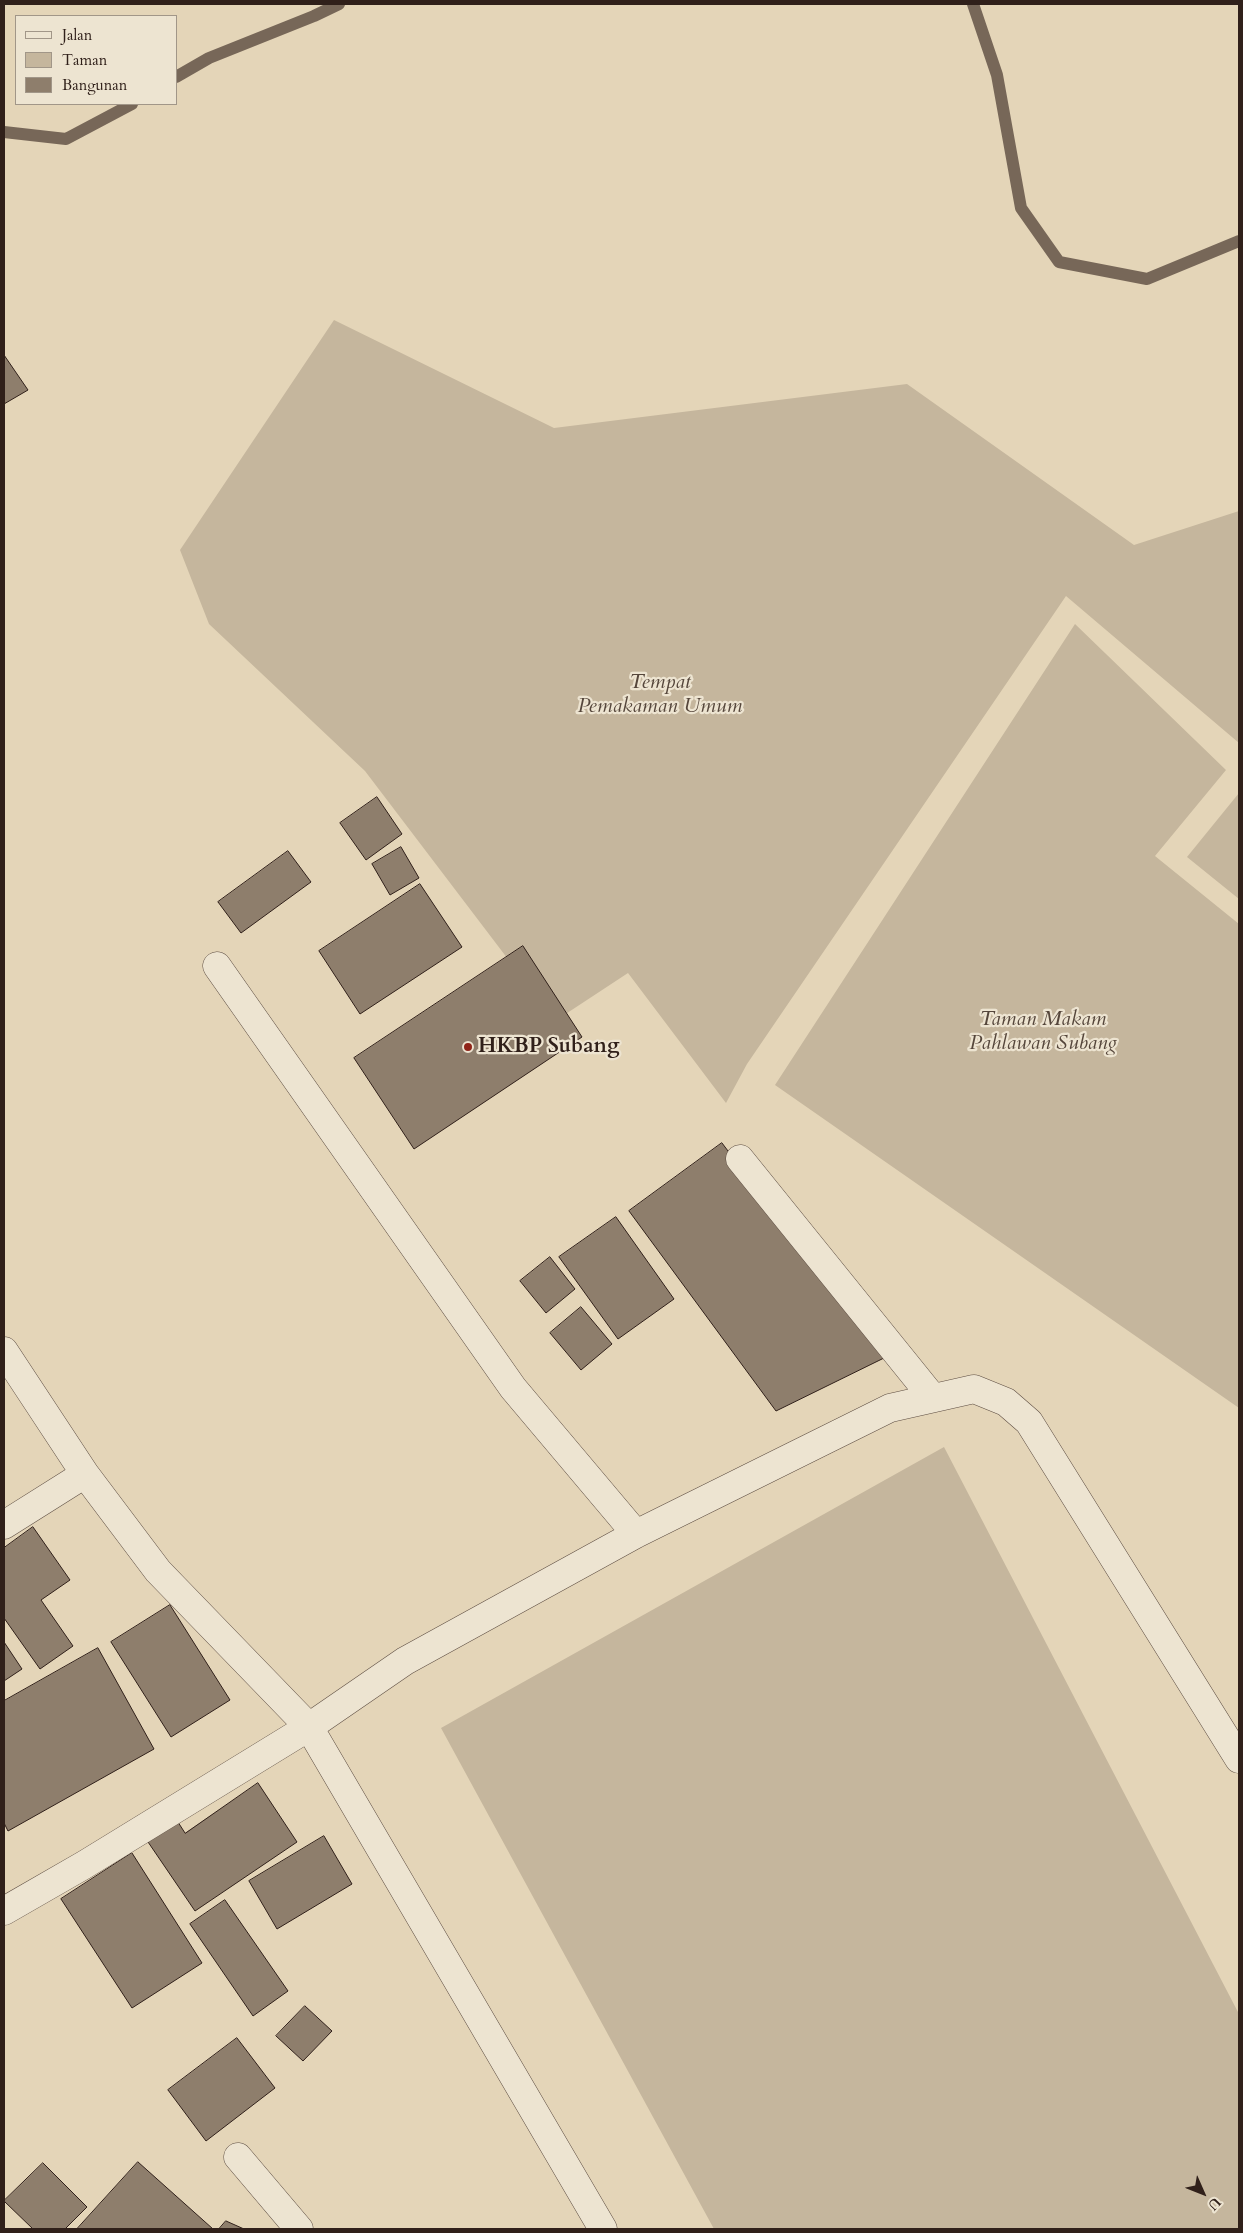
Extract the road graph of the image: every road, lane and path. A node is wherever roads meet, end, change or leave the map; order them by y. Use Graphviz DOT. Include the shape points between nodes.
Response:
graph roads {
  1 [pos="217,966"];
  2 [pos="740,1159"];
  3 [pos="4,1351"];
  4 [pos="934,1398"];
  5 [pos="86,1474"];
  6 [pos="4,1525"];
  7 [pos="636,1534"];
  8 [pos="309,1727"];
  9 [pos="1239,1759"];
  10 [pos="4,1911"];
  11 [pos="238,2158"];
  12 [pos="299,2229"];
  13 [pos="602,2229"];
  1 -- 7 [label="street" via="513,1388"];
  2 -- 4 [label="street"];
  3 -- 5 [label="street"];
  4 -- 7 [label="street" via="890,1408"];
  4 -- 9 [label="street" via="974,1389 1006,1402 1029,1422"];
  5 -- 6 [label="street"];
  5 -- 8 [label="street" via="158,1571"];
  7 -- 8 [label="street" via="405,1661"];
  8 -- 10 [label="street"];
  8 -- 13 [label="street"];
  11 -- 12 [label="street"];
}
